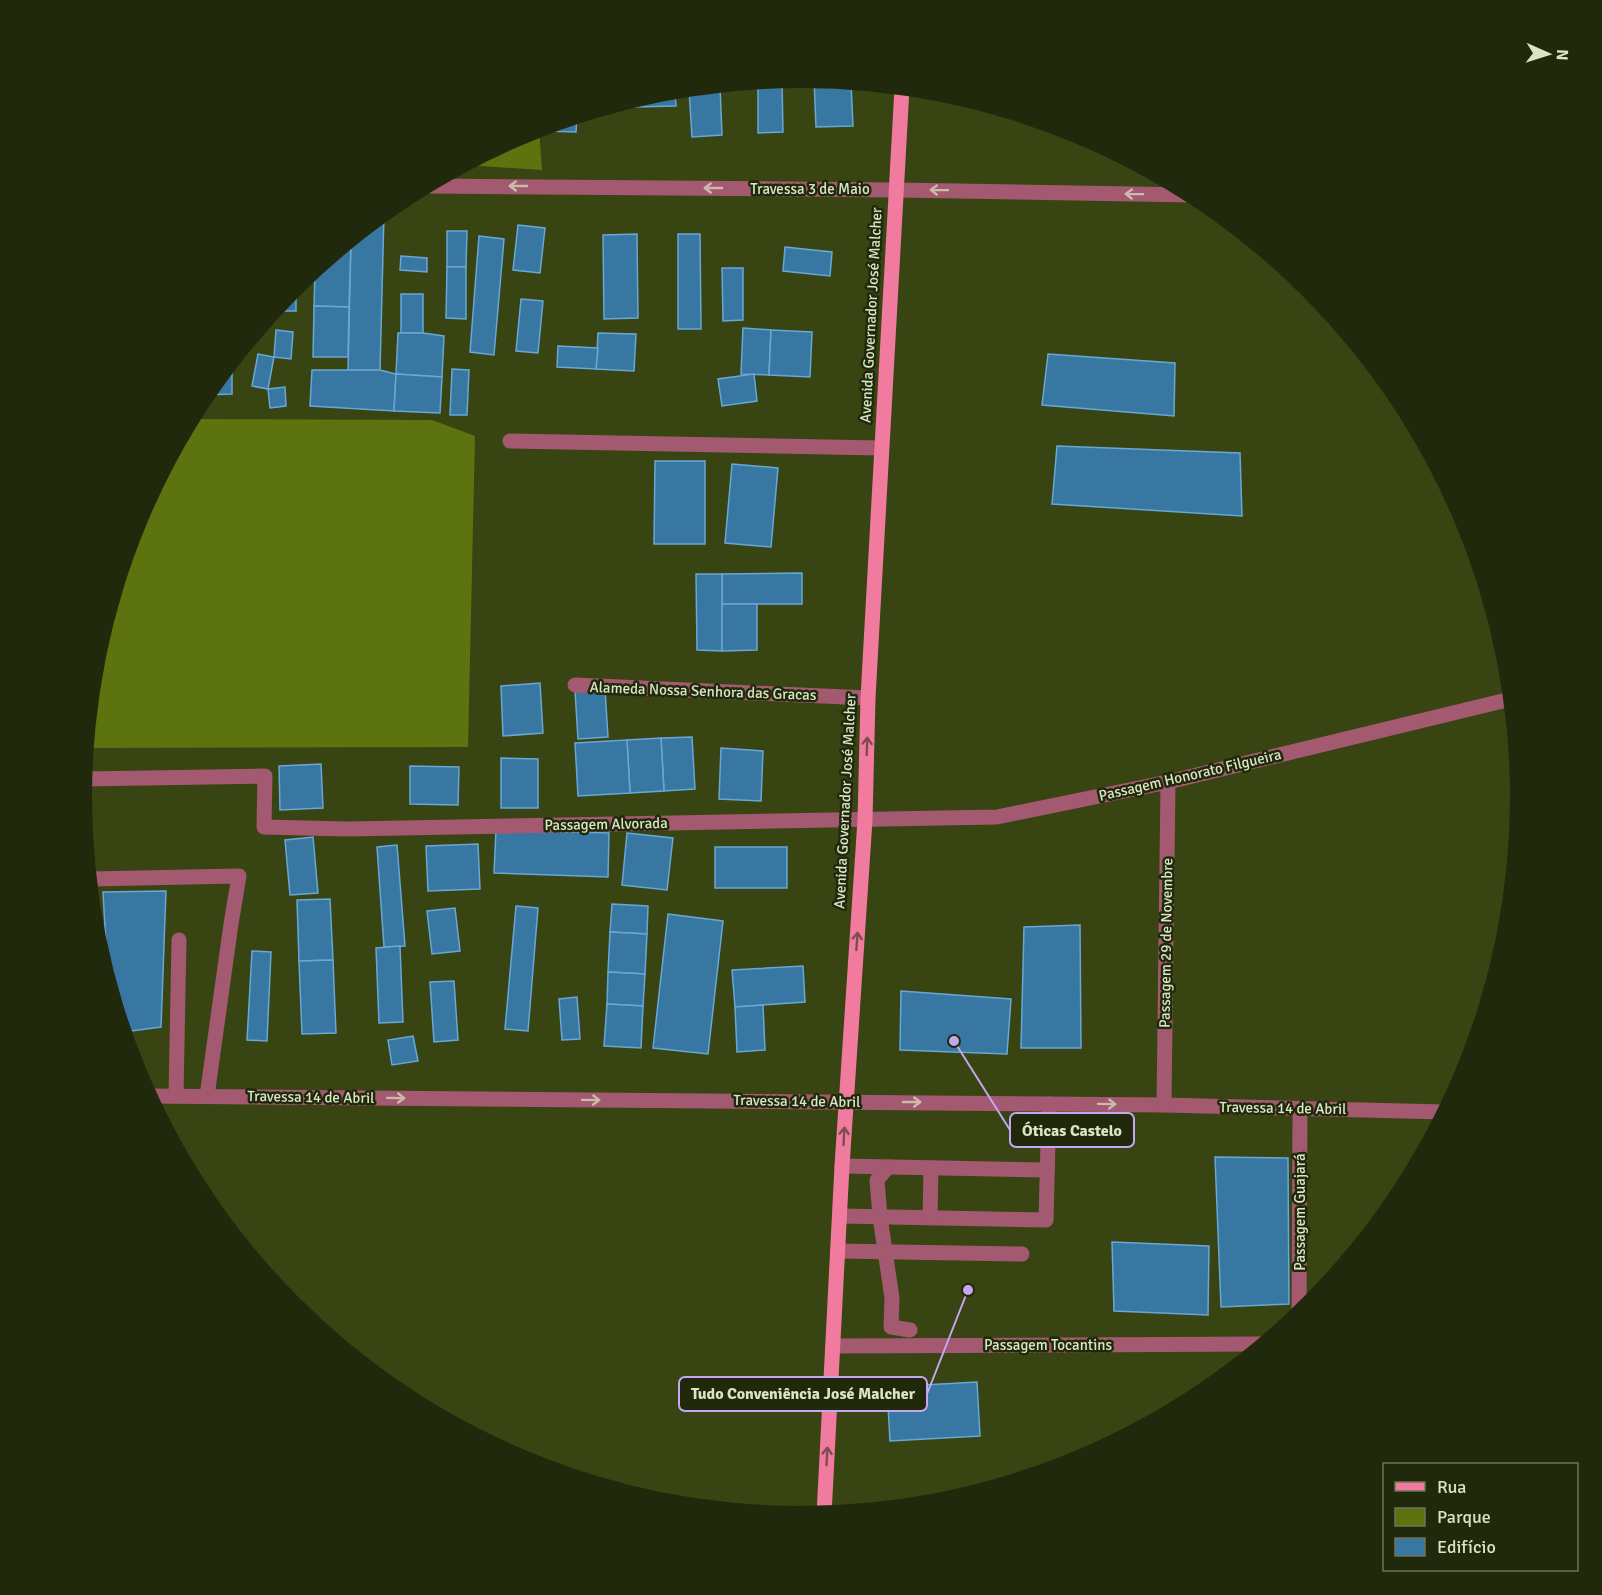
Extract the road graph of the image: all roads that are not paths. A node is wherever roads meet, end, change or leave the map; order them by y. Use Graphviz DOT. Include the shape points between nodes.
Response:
graph roads {
  1 [pos="902,96"];
  2 [pos="442,186"];
  3 [pos="897,190"];
  4 [pos="1174,195"];
  5 [pos="510,441"];
  6 [pos="881,448"];
  7 [pos="575,685"];
  8 [pos="868,698"];
  9 [pos="1503,701"];
  10 [pos="93,778"];
  11 [pos="1168,782"];
  12 [pos="865,820"];
  13 [pos="97,879"];
  14 [pos="179,940"];
  15 [pos="158,1096"];
  16 [pos="176,1096"];
  17 [pos="207,1096"];
  18 [pos="846,1102"];
  19 [pos="1049,1104"];
  20 [pos="1164,1105"];
  21 [pos="1300,1108"];
  22 [pos="1437,1112"];
  23 [pos="842,1166"];
  24 [pos="888,1167"];
  25 [pos="931,1168"];
  26 [pos="1047,1170"];
  27 [pos="840,1216"];
  28 [pos="879,1217"];
  29 [pos="930,1218"];
  30 [pos="838,1251"];
  31 [pos="885,1252"];
  32 [pos="1022,1254"];
  33 [pos="1299,1302"];
  34 [pos="910,1330"];
  35 [pos="1252,1344"];
  36 [pos="833,1346"];
  37 [pos="825,1505"];
  1 -- 3 [label="main road, Avenida Governador José Malcher"];
  3 -- 2 [label="street, Travessa 3 de Maio, one-way"];
  4 -- 3 [label="street, Travessa 3 de Maio, one-way"];
  3 -- 6 [label="main road, Avenida Governador José Malcher"];
  5 -- 6 [label="street"];
  6 -- 8 [label="main road, Avenida Governador José Malcher"];
  7 -- 8 [label="street, Alameda Nossa Senhora das Gracas"];
  12 -- 8 [label="main road, Avenida Governador José Malcher, one-way"];
  9 -- 11 [label="street, Passagem Honorato Filgueira"];
  10 -- 12 [label="street, Passagem Alvorada" via="265,776 264,827"];
  11 -- 12 [label="street, Passagem Honorato Filgueira" via="997,817"];
  11 -- 20 [label="street, Passagem 29 de Novembre"];
  18 -- 12 [label="main road, Avenida Governador José Malcher, one-way"];
  13 -- 17 [label="street" via="239,876"];
  14 -- 16 [label="street"];
  15 -- 16 [label="street, Travessa 14 de Abril"];
  16 -- 17 [label="street, Travessa 14 de Abril"];
  17 -- 18 [label="street, Travessa 14 de Abril, one-way"];
  18 -- 19 [label="street, Travessa 14 de Abril, one-way"];
  23 -- 18 [label="main road, Avenida Governador José Malcher, one-way"];
  19 -- 20 [label="street, Travessa 14 de Abril, one-way"];
  19 -- 26 [label="street"];
  20 -- 21 [label="street, Travessa 14 de Abril"];
  21 -- 22 [label="street, Travessa 14 de Abril"];
  21 -- 33 [label="street, Passagem Guajará"];
  23 -- 24 [label="street"];
  23 -- 27 [label="main road, Avenida Governador José Malcher"];
  24 -- 25 [label="street"];
  24 -- 28 [label="street" via="877,1180"];
  25 -- 26 [label="street"];
  25 -- 29 [label="street"];
  26 -- 29 [label="street" via="1046,1220"];
  27 -- 28 [label="street"];
  27 -- 30 [label="main road, Avenida Governador José Malcher"];
  28 -- 29 [label="street"];
  28 -- 31 [label="street"];
  30 -- 31 [label="street"];
  30 -- 36 [label="main road, Avenida Governador José Malcher"];
  31 -- 32 [label="street"];
  31 -- 34 [label="street" via="892,1298 891,1327"];
  35 -- 36 [label="street, Passagem Tocantins"];
  37 -- 36 [label="main road, Avenida Governador José Malcher, one-way"];
}
